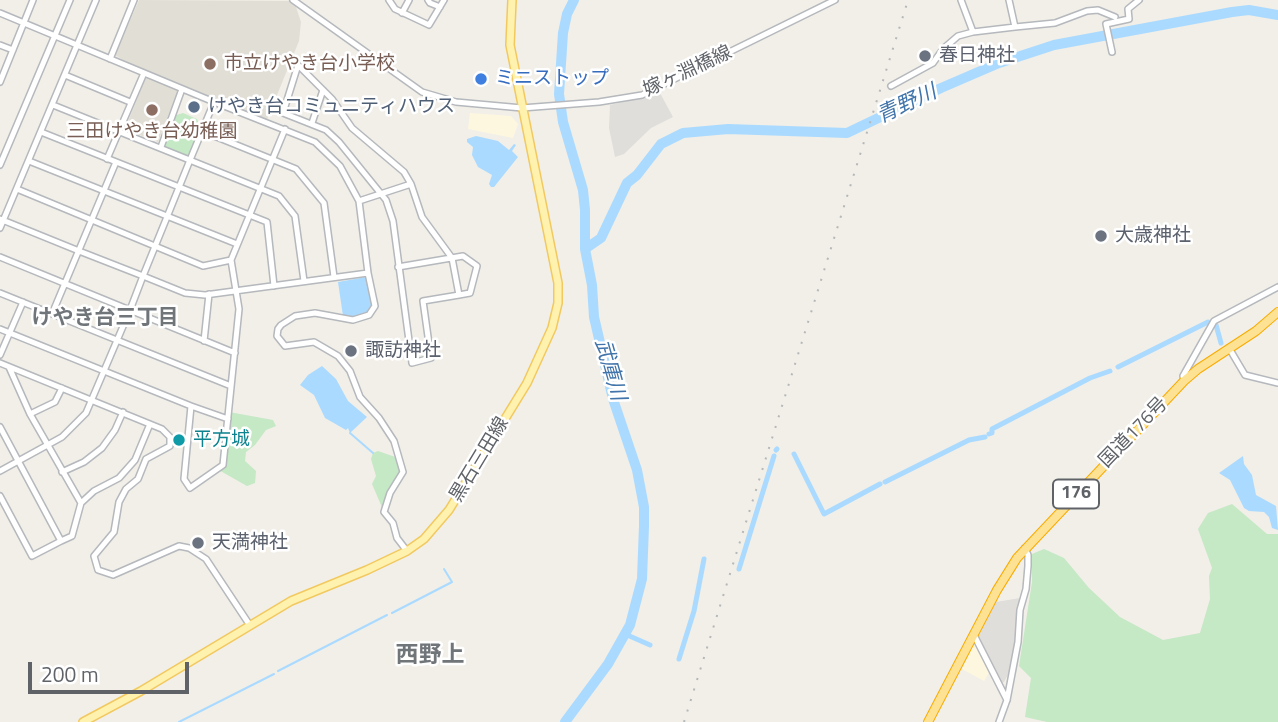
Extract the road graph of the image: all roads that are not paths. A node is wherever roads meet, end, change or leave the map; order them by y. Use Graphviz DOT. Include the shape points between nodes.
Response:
graph roads {
  1 [pos="33,0"];
  2 [pos="70,0"];
  3 [pos="96,0"];
  4 [pos="134,0"];
  5 [pos="293,0"];
  6 [pos="389,0"];
  7 [pos="409,0"];
  8 [pos="428,0"];
  9 [pos="444,0"];
  10 [pos="512,0"];
  11 [pos="835,0"];
  12 [pos="961,0"];
  13 [pos="1009,0"];
  14 [pos="1139,0"];
  15 [pos="440,7"];
  16 [pos="0,13"];
  17 [pos="402,13"];
  18 [pos="1115,17"];
  19 [pos="24,23"];
  20 [pos="1015,27"];
  21 [pos="973,33"];
  22 [pos="55,36"];
  23 [pos="0,45"];
  24 [pos="78,45"];
  25 [pos="13,50"];
  26 [pos="1112,52"];
  27 [pos="110,59"];
  28 [pos="144,73"];
  29 [pos="65,75"];
  30 [pos="0,80"];
  31 [pos="891,86"];
  32 [pos="182,89"];
  33 [pos="323,90"];
  34 [pos="130,102"];
  35 [pos="214,102"];
  36 [pos="52,105"];
  37 [pos="526,107"];
  38 [pos="312,123"];
  39 [pos="285,130"];
  40 [pos="118,131"];
  41 [pos="202,131"];
  42 [pos="41,132"];
  43 [pos="161,148"];
  44 [pos="107,159"];
  45 [pos="272,159"];
  46 [pos="190,160"];
  47 [pos="29,161"];
  48 [pos="116,162"];
  49 [pos="0,165"];
  50 [pos="411,184"];
  51 [pos="179,187"];
  52 [pos="260,188"];
  53 [pos="17,189"];
  54 [pos="104,191"];
  55 [pos="382,194"];
  56 [pos="359,201"];
  57 [pos="249,215"];
  58 [pos="167,217"];
  59 [pos="2,220"];
  60 [pos="92,220"];
  61 [pos="0,228"];
  62 [pos="237,244"];
  63 [pos="156,246"];
  64 [pos="79,251"];
  65 [pos="0,257"];
  66 [pos="452,258"];
  67 [pos="231,260"];
  68 [pos="398,267"];
  69 [pos="368,273"];
  70 [pos="144,276"];
  71 [pos="334,277"];
  72 [pos="304,281"];
  73 [pos="65,284"];
  74 [pos="274,286"];
  75 [pos="1278,287"];
  76 [pos="237,291"];
  77 [pos="0,293"];
  78 [pos="208,295"];
  79 [pos="459,295"];
  80 [pos="23,302"];
  81 [pos="130,310"];
  82 [pos="1278,312"];
  83 [pos="52,314"];
  84 [pos="0,329"];
  85 [pos="10,333"];
  86 [pos="117,340"];
  87 [pos="204,341"];
  88 [pos="1229,348"];
  89 [pos="235,353"];
  90 [pos="0,355"];
  91 [pos="0,363"];
  92 [pos="8,366"];
  93 [pos="104,371"];
  94 [pos="1184,381"];
  95 [pos="1278,383"];
  96 [pos="231,386"];
  97 [pos="62,388"];
  98 [pos="92,400"];
  99 [pos="191,406"];
  100 [pos="122,412"];
  101 [pos="30,414"];
  102 [pos="228,419"];
  103 [pos="150,424"];
  104 [pos="0,427"];
  105 [pos="47,444"];
  106 [pos="18,461"];
  107 [pos="0,471"];
  108 [pos="62,472"];
  109 [pos="0,496"];
  110 [pos="81,503"];
  111 [pos="61,541"];
  112 [pos="1025,548"];
  113 [pos="407,551"];
  114 [pos="249,624"];
  115 [pos="974,635"];
  116 [pos="1007,700"];
  117 [pos="83,722"];
  118 [pos="928,722"];
  119 [pos="999,722"];
  1 -- 19 [label="street"];
  2 -- 22 [label="street"];
  3 -- 24 [label="street"];
  4 -- 27 [label="street"];
  5 -- 37 [label="street, 嫁ヶ淵橋線" via="422,92 456,102"];
  6 -- 17 [label="street"];
  7 -- 17 [label="street"];
  8 -- 15 [label="street"];
  9 -- 15 [label="street"];
  10 -- 37 [label="main road, 黒石三田線" via="510,45"];
  11 -- 37 [label="street, 嫁ヶ淵橋線" via="642,95"];
  12 -- 21 [label="street"];
  13 -- 20 [label="street"];
  14 -- 26 [label="street" via="1128,9 1129,19 1106,24"];
  15 -- 17 [label="street" via="429,25"];
  16 -- 19 [label="street"];
  18 -- 20 [label="street" via="1087,11 1055,23"];
  19 -- 22 [label="street"];
  19 -- 25 [label="street"];
  20 -- 21 [label="street"];
  21 -- 31 [label="street" via="958,36 933,63"];
  22 -- 24 [label="street"];
  22 -- 49 [label="street"];
  23 -- 25 [label="street"];
  24 -- 27 [label="street"];
  24 -- 29 [label="street"];
  25 -- 30 [label="street"];
  27 -- 28 [label="street"];
  28 -- 32 [label="street"];
  28 -- 34 [label="street"];
  29 -- 34 [label="street"];
  29 -- 36 [label="street"];
  32 -- 35 [label="street"];
  32 -- 43 [label="street"];
  33 -- 38 [label="street"];
  33 -- 38 [label="street" via="298,65 283,113"];
  33 -- 50 [label="street" via="352,128 393,161"];
  34 -- 40 [label="street"];
  35 -- 39 [label="street"];
  35 -- 41 [label="street"];
  36 -- 40 [label="street"];
  36 -- 42 [label="street"];
  37 -- 113 [label="main road, 黒石三田線" via="558,283 552,328 527,383 449,510"];
  38 -- 55 [label="street" via="339,142"];
  39 -- 45 [label="street"];
  39 -- 56 [label="street" via="327,152"];
  40 -- 43 [label="street"];
  40 -- 44 [label="street"];
  41 -- 45 [label="street"];
  41 -- 46 [label="street"];
  42 -- 44 [label="street"];
  42 -- 47 [label="street"];
  43 -- 46 [label="street"];
  44 -- 48 [label="street"];
  45 -- 52 [label="street"];
  45 -- 71 [label="street" via="296,169 324,203"];
  46 -- 51 [label="street"];
  46 -- 52 [label="street"];
  47 -- 53 [label="street"];
  47 -- 54 [label="street"];
  48 -- 51 [label="street"];
  48 -- 54 [label="street"];
  50 -- 55 [label="street"];
  50 -- 66 [label="street" via="422,217"];
  51 -- 57 [label="street"];
  51 -- 58 [label="street"];
  52 -- 57 [label="street"];
  52 -- 72 [label="street" via="279,196 295,216"];
  53 -- 59 [label="street"];
  53 -- 60 [label="street"];
  54 -- 58 [label="street"];
  54 -- 60 [label="street"];
  55 -- 56 [label="street"];
  55 -- 68 [label="street" via="391,211"];
  56 -- 69 [label="street"];
  57 -- 62 [label="street"];
  57 -- 74 [label="street" via="267,222"];
  58 -- 62 [label="street"];
  58 -- 63 [label="street"];
  59 -- 61 [label="street"];
  59 -- 64 [label="street"];
  60 -- 63 [label="street"];
  60 -- 64 [label="street"];
  62 -- 67 [label="street"];
  63 -- 67 [label="street" via="203,265"];
  63 -- 70 [label="street"];
  64 -- 70 [label="street"];
  64 -- 73 [label="street"];
  65 -- 73 [label="street"];
  66 -- 68 [label="street"];
  66 -- 79 [label="street"];
  66 -- 79 [label="street" via="463,257 477,266 470,293"];
  67 -- 76 [label="street"];
  68 -- 79 [label="street" via="412,363 431,358 423,301"];
  69 -- 71 [label="street"];
  69 -- 113 [label="street" via="375,306 369,316 354,320 315,313 295,316 281,325 277,337 285,346 314,342 338,356 360,397 394,441 403,472 384,512"];
  70 -- 78 [label="street" via="185,293"];
  70 -- 81 [label="street"];
  71 -- 72 [label="street"];
  72 -- 74 [label="street"];
  73 -- 81 [label="street"];
  73 -- 83 [label="street"];
  74 -- 76 [label="street"];
  75 -- 94 [label="street" via="1214,321 1182,376"];
  76 -- 78 [label="street"];
  76 -- 89 [label="street"];
  77 -- 80 [label="street"];
  78 -- 87 [label="street"];
  80 -- 83 [label="street"];
  80 -- 85 [label="street"];
  81 -- 86 [label="street"];
  81 -- 87 [label="street"];
  82 -- 88 [label="highway, 国道176号 / 176"];
  83 -- 86 [label="street"];
  84 -- 85 [label="street"];
  85 -- 90 [label="street"];
  85 -- 93 [label="street"];
  86 -- 93 [label="street"];
  86 -- 96 [label="street"];
  87 -- 89 [label="street"];
  88 -- 94 [label="highway, 国道176号 / 176"];
  88 -- 95 [label="street" via="1245,375"];
  89 -- 96 [label="street"];
  91 -- 92 [label="street"];
  92 -- 97 [label="street"];
  92 -- 101 [label="street"];
  93 -- 98 [label="street"];
  93 -- 99 [label="street"];
  94 -- 112 [label="highway, 国道176号 / 176"];
  96 -- 102 [label="street"];
  97 -- 98 [label="street"];
  97 -- 101 [label="street" via="55,402"];
  98 -- 100 [label="street"];
  98 -- 105 [label="street" via="86,413"];
  99 -- 102 [label="street"];
  99 -- 102 [label="street" via="184,480 190,488 223,465"];
  100 -- 103 [label="street"];
  100 -- 108 [label="street" via="102,448"];
  101 -- 105 [label="street"];
  103 -- 110 [label="street" via="135,460 119,478"];
  103 -- 114 [label="street" via="170,437 170,446 146,459 138,479 126,489 114,532 94,555 98,570 114,575 179,546 189,548 206,559"];
  104 -- 106 [label="street"];
  105 -- 106 [label="street"];
  105 -- 108 [label="street"];
  106 -- 107 [label="street"];
  106 -- 111 [label="street"];
  108 -- 110 [label="street"];
  109 -- 111 [label="street" via="32,556"];
  110 -- 111 [label="street" via="72,536"];
  112 -- 115 [label="highway, 国道176号 / 176"];
  112 -- 116 [label="street" via="1026,589"];
  113 -- 114 [label="main road, 黒石三田線"];
  114 -- 117 [label="main road, 黒石三田線"];
  115 -- 116 [label="street"];
  115 -- 118 [label="highway, 国道176号 / 176"];
  116 -- 119 [label="street"];
}
